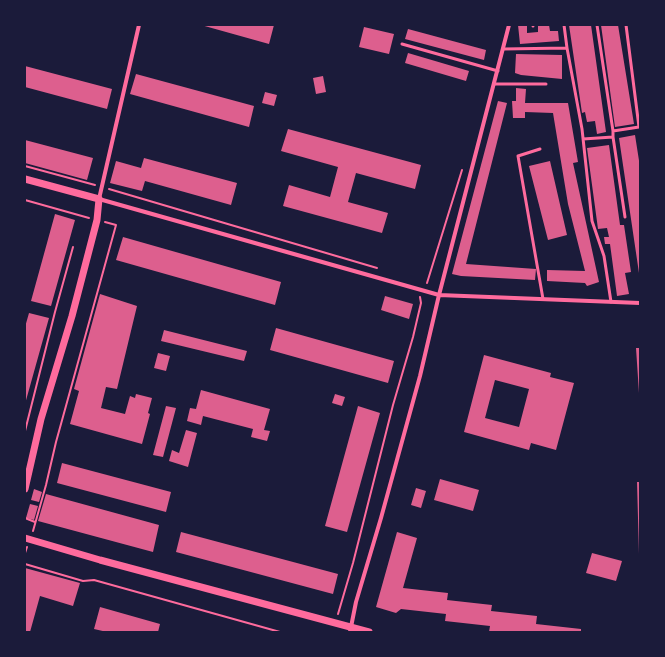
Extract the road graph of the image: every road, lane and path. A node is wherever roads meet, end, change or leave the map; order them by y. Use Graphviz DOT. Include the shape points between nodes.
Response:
graph roads {
  1 [pos="139,25"];
  2 [pos="509,25"];
  3 [pos="564,25"];
  4 [pos="597,25"];
  5 [pos="626,25"];
  6 [pos="402,44"];
  7 [pos="567,48"];
  8 [pos="503,49"];
  9 [pos="498,71"];
  10 [pos="494,84"];
  11 [pos="546,84"];
  12 [pos="640,128"];
  13 [pos="613,131"];
  14 [pos="613,137"];
  15 [pos="583,139"];
  16 [pos="540,149"];
  17 [pos="464,165"];
  18 [pos="25,166"];
  19 [pos="25,179"];
  20 [pos="102,187"];
  21 [pos="99,199"];
  22 [pos="25,200"];
  23 [pos="625,217"];
  24 [pos="97,220"];
  25 [pos="73,247"];
  26 [pos="381,270"];
  27 [pos="419,290"];
  28 [pos="439,293"];
  29 [pos="543,299"];
  30 [pos="611,302"];
  31 [pos="640,303"];
  32 [pos="25,431"];
  33 [pos="25,489"];
  34 [pos="25,518"];
  35 [pos="35,522"];
  36 [pos="28,539"];
  37 [pos="25,553"];
  38 [pos="25,564"];
  39 [pos="339,610"];
  40 [pos="351,630"];
  41 [pos="280,632"];
  42 [pos="369,632"];
  1 -- 20 [label="street"];
  2 -- 8 [label="street"];
  3 -- 7 [label="lane"];
  4 -- 13 [label="lane"];
  5 -- 12 [label="lane"];
  6 -- 9 [label="lane"];
  7 -- 8 [label="lane"];
  7 -- 15 [label="lane"];
  8 -- 9 [label="street"];
  9 -- 10 [label="street"];
  10 -- 11 [label="lane"];
  10 -- 28 [label="street"];
  12 -- 13 [label="lane"];
  13 -- 14 [label="lane"];
  14 -- 15 [label="lane"];
  14 -- 23 [label="lane"];
  15 -- 30 [label="lane" via="592,221 604,256"];
  16 -- 29 [label="lane" via="518,156"];
  17 -- 28 [label="path" via="427,283"];
  18 -- 20 [label="path"];
  19 -- 21 [label="street"];
  20 -- 21 [label="street"];
  20 -- 26 [label="path"];
  21 -- 24 [label="street"];
  21 -- 27 [label="street"];
  22 -- 24 [label="path"];
  24 -- 33 [label="street"];
  24 -- 35 [label="path" via="116,225"];
  25 -- 32 [label="path"];
  27 -- 28 [label="street"];
  27 -- 39 [label="path" via="421,303 413,337"];
  28 -- 29 [label="street"];
  28 -- 40 [label="street" via="420,376 356,602"];
  29 -- 30 [label="street"];
  30 -- 31 [label="street"];
  34 -- 35 [label="path"];
  35 -- 36 [label="path"];
  36 -- 37 [label="path"];
  36 -- 40 [label="street"];
  38 -- 41 [label="path" via="83,581 94,580"];
  40 -- 42 [label="street"];
}
